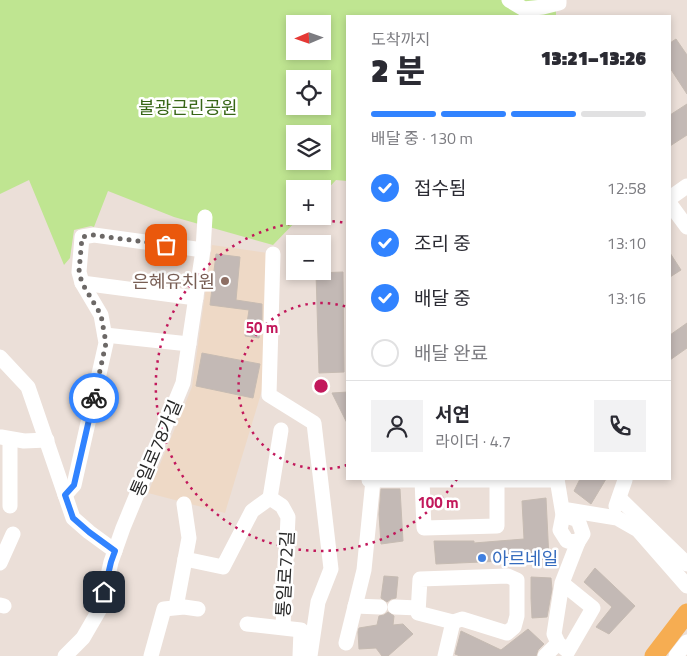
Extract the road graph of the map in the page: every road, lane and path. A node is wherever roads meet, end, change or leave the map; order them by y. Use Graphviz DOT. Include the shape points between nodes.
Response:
graph roads {
  1 [pos="509,0"];
  2 [pos="559,0"];
  3 [pos="687,186"];
  4 [pos="671,197"];
  5 [pos="671,205"];
  6 [pos="205,217"];
  7 [pos="687,227"];
  8 [pos="203,250"];
  9 [pos="273,254"];
  10 [pos="82,283"];
  11 [pos="196,298"];
  12 [pos="105,335"];
  13 [pos="189,344"];
  14 [pos="0,358"];
  15 [pos="281,430"];
  16 [pos="5,438"];
  17 [pos="47,440"];
  18 [pos="371,480"];
  19 [pos="422,480"];
  20 [pos="497,480"];
  21 [pos="556,480"];
  22 [pos="625,480"];
  23 [pos="65,495"];
  24 [pos="270,498"];
  25 [pos="619,498"];
  26 [pos="184,504"];
  27 [pos="10,506"];
  28 [pos="563,515"];
  29 [pos="613,517"];
  30 [pos="13,534"];
  31 [pos="115,551"];
  32 [pos="2,553"];
  33 [pos="185,559"];
  34 [pos="687,564"];
  35 [pos="562,583"];
  36 [pos="687,586"];
  37 [pos="355,606"];
  38 [pos="176,607"];
  39 [pos="418,608"];
  40 [pos="198,609"];
  41 [pos="687,613"];
  42 [pos="453,622"];
  43 [pos="247,624"];
  44 [pos="283,627"];
  45 [pos="687,642"];
  46 [pos="346,643"];
  47 [pos="558,643"];
  48 [pos="65,656"];
  49 [pos="151,656"];
  50 [pos="300,656"];
  51 [pos="310,656"];
  52 [pos="445,656"];
  53 [pos="545,656"];
  54 [pos="654,656"];
  55 [pos="676,656"];
  1 -- 2 [label="street" via="524,9 543,7"];
  3 -- 4 [label="street"];
  5 -- 7 [label="street"];
  6 -- 8 [label="street, 통일로78가길"];
  8 -- 10 [label="street" via="94,235 82,237 79,272"];
  8 -- 11 [label="street, 통일로78가길"];
  9 -- 51 [label="street, 통일로72길" via="269,395 314,424 332,569 318,602"];
  10 -- 11 [label="street"];
  10 -- 12 [label="street" via="101,315"];
  11 -- 13 [label="street, 통일로78가길"];
  12 -- 13 [label="street"];
  12 -- 23 [label="street" via="106,343 74,485"];
  13 -- 31 [label="street, 통일로78가길" via="184,382"];
  14 -- 17 [label="street" via="28,387"];
  15 -- 24 [label="street"];
  16 -- 17 [label="street"];
  16 -- 27 [label="street"];
  17 -- 23 [label="street"];
  18 -- 19 [label="street"];
  18 -- 37 [label="street" via="364,570"];
  19 -- 20 [label="street"];
  19 -- 20 [label="street" via="424,528 497,526"];
  21 -- 28 [label="street"];
  22 -- 25 [label="street"];
  23 -- 31 [label="street" via="73,518"];
  24 -- 33 [label="street" via="252,511 223,567"];
  24 -- 44 [label="street, 통일로72길" via="282,506 288,517"];
  25 -- 29 [label="street"];
  25 -- 34 [label="street"];
  26 -- 33 [label="street" via="189,538"];
  28 -- 29 [label="street" via="568,510"];
  28 -- 35 [label="street" via="560,530 567,541 578,542"];
  29 -- 36 [label="street" via="638,530"];
  30 -- 32 [label="street"];
  31 -- 48 [label="street, 통일로78가길" via="101,607 83,638"];
  33 -- 38 [label="street"];
  35 -- 47 [label="street" via="555,611 554,634"];
  35 -- 47 [label="street" via="593,608 568,651"];
  37 -- 39 [label="street"];
  37 -- 46 [label="street"];
  38 -- 40 [label="street"];
  38 -- 49 [label="street" via="164,609"];
  39 -- 42 [label="street" via="418,613"];
  39 -- 42 [label="street" via="420,579 508,576 517,580 524,610 517,616 514,627 506,633 462,619"];
  41 -- 54 [label="main road"];
  42 -- 52 [label="street"];
  43 -- 44 [label="street, 통일로72길"];
  44 -- 50 [label="street, 통일로72길" via="301,630"];
  45 -- 55 [label="street"];
  47 -- 53 [label="street"];
}
